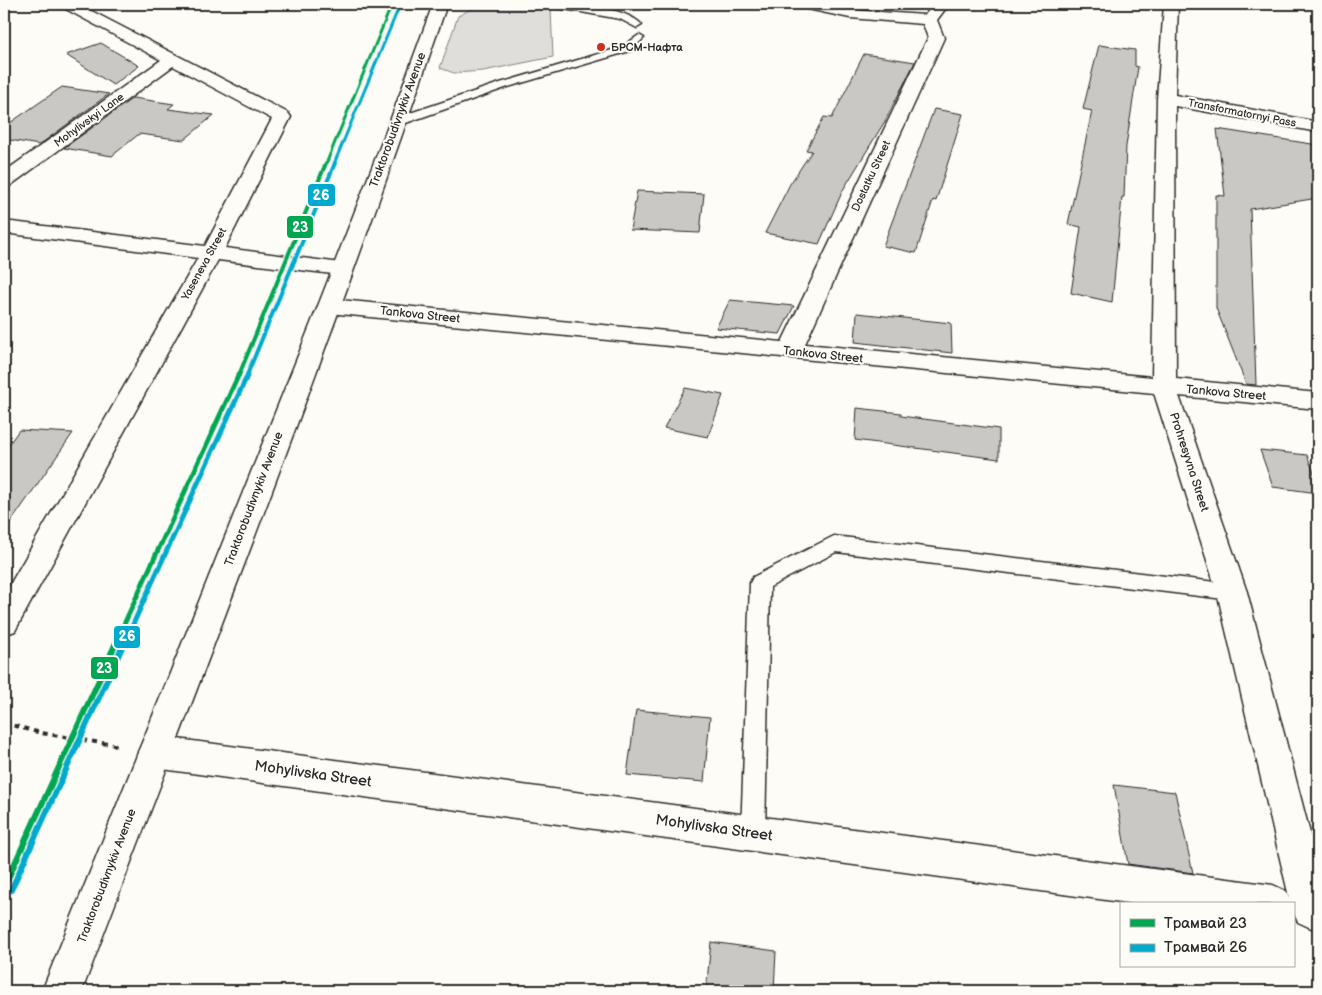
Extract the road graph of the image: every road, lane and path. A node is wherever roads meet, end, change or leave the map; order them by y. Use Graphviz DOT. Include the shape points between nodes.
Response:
graph roads {
  1 [pos="67,4"];
  2 [pos="440,4"];
  3 [pos="553,4"];
  4 [pos="803,4"];
  5 [pos="942,4"];
  6 [pos="1171,4"];
  7 [pos="929,20"];
  8 [pos="637,25"];
  9 [pos="639,38"];
  10 [pos="173,59"];
  11 [pos="1166,99"];
  12 [pos="399,121"];
  13 [pos="1318,127"];
  14 [pos="4,180"];
  15 [pos="4,227"];
  16 [pos="212,252"];
  17 [pos="341,270"];
  18 [pos="328,306"];
  19 [pos="790,351"];
  20 [pos="1164,387"];
  21 [pos="1318,401"];
  22 [pos="1232,592"];
  23 [pos="4,622"];
  24 [pos="4,723"];
  25 [pos="155,752"];
  26 [pos="753,834"];
  27 [pos="1258,902"];
  28 [pos="1307,908"];
  29 [pos="62,991"];
  1 -- 10 [label="street, Yaseneva Street"];
  2 -- 12 [label="street, Traktorobudivnykiv Avenue"];
  3 -- 8 [label="lane" via="623,16"];
  4 -- 7 [label="street" via="854,15"];
  5 -- 7 [label="street"];
  6 -- 11 [label="street, Prohresyvna Street"];
  7 -- 19 [label="street, Dostatku Street" via="936,38"];
  9 -- 12 [label="lane" via="626,49 504,85"];
  10 -- 14 [label="street, Mohylivskyi Lane"];
  10 -- 16 [label="street, Yaseneva Street" via="282,117"];
  11 -- 13 [label="street, Transformatornyi Pass"];
  11 -- 20 [label="street, Prohresyvna Street"];
  12 -- 17 [label="street, Traktorobudivnykiv Avenue"];
  15 -- 16 [label="street"];
  16 -- 17 [label="street"];
  16 -- 23 [label="street, Yaseneva Street"];
  17 -- 18 [label="street, Traktorobudivnykiv Avenue"];
  18 -- 19 [label="street, Tankova Street"];
  18 -- 25 [label="street, Traktorobudivnykiv Avenue"];
  19 -- 20 [label="street, Tankova Street"];
  20 -- 21 [label="street, Tankova Street"];
  20 -- 22 [label="street, Prohresyvna Street"];
  22 -- 26 [label="lane" via="834,544 760,583"];
  22 -- 28 [label="street, Prohresyvna Street"];
  24 -- 25 [label="path" via="40,733"];
  25 -- 26 [label="street, Mohylivska Street"];
  25 -- 29 [label="street, Traktorobudivnykiv Avenue"];
  26 -- 27 [label="street, Mohylivska Street"];
}
